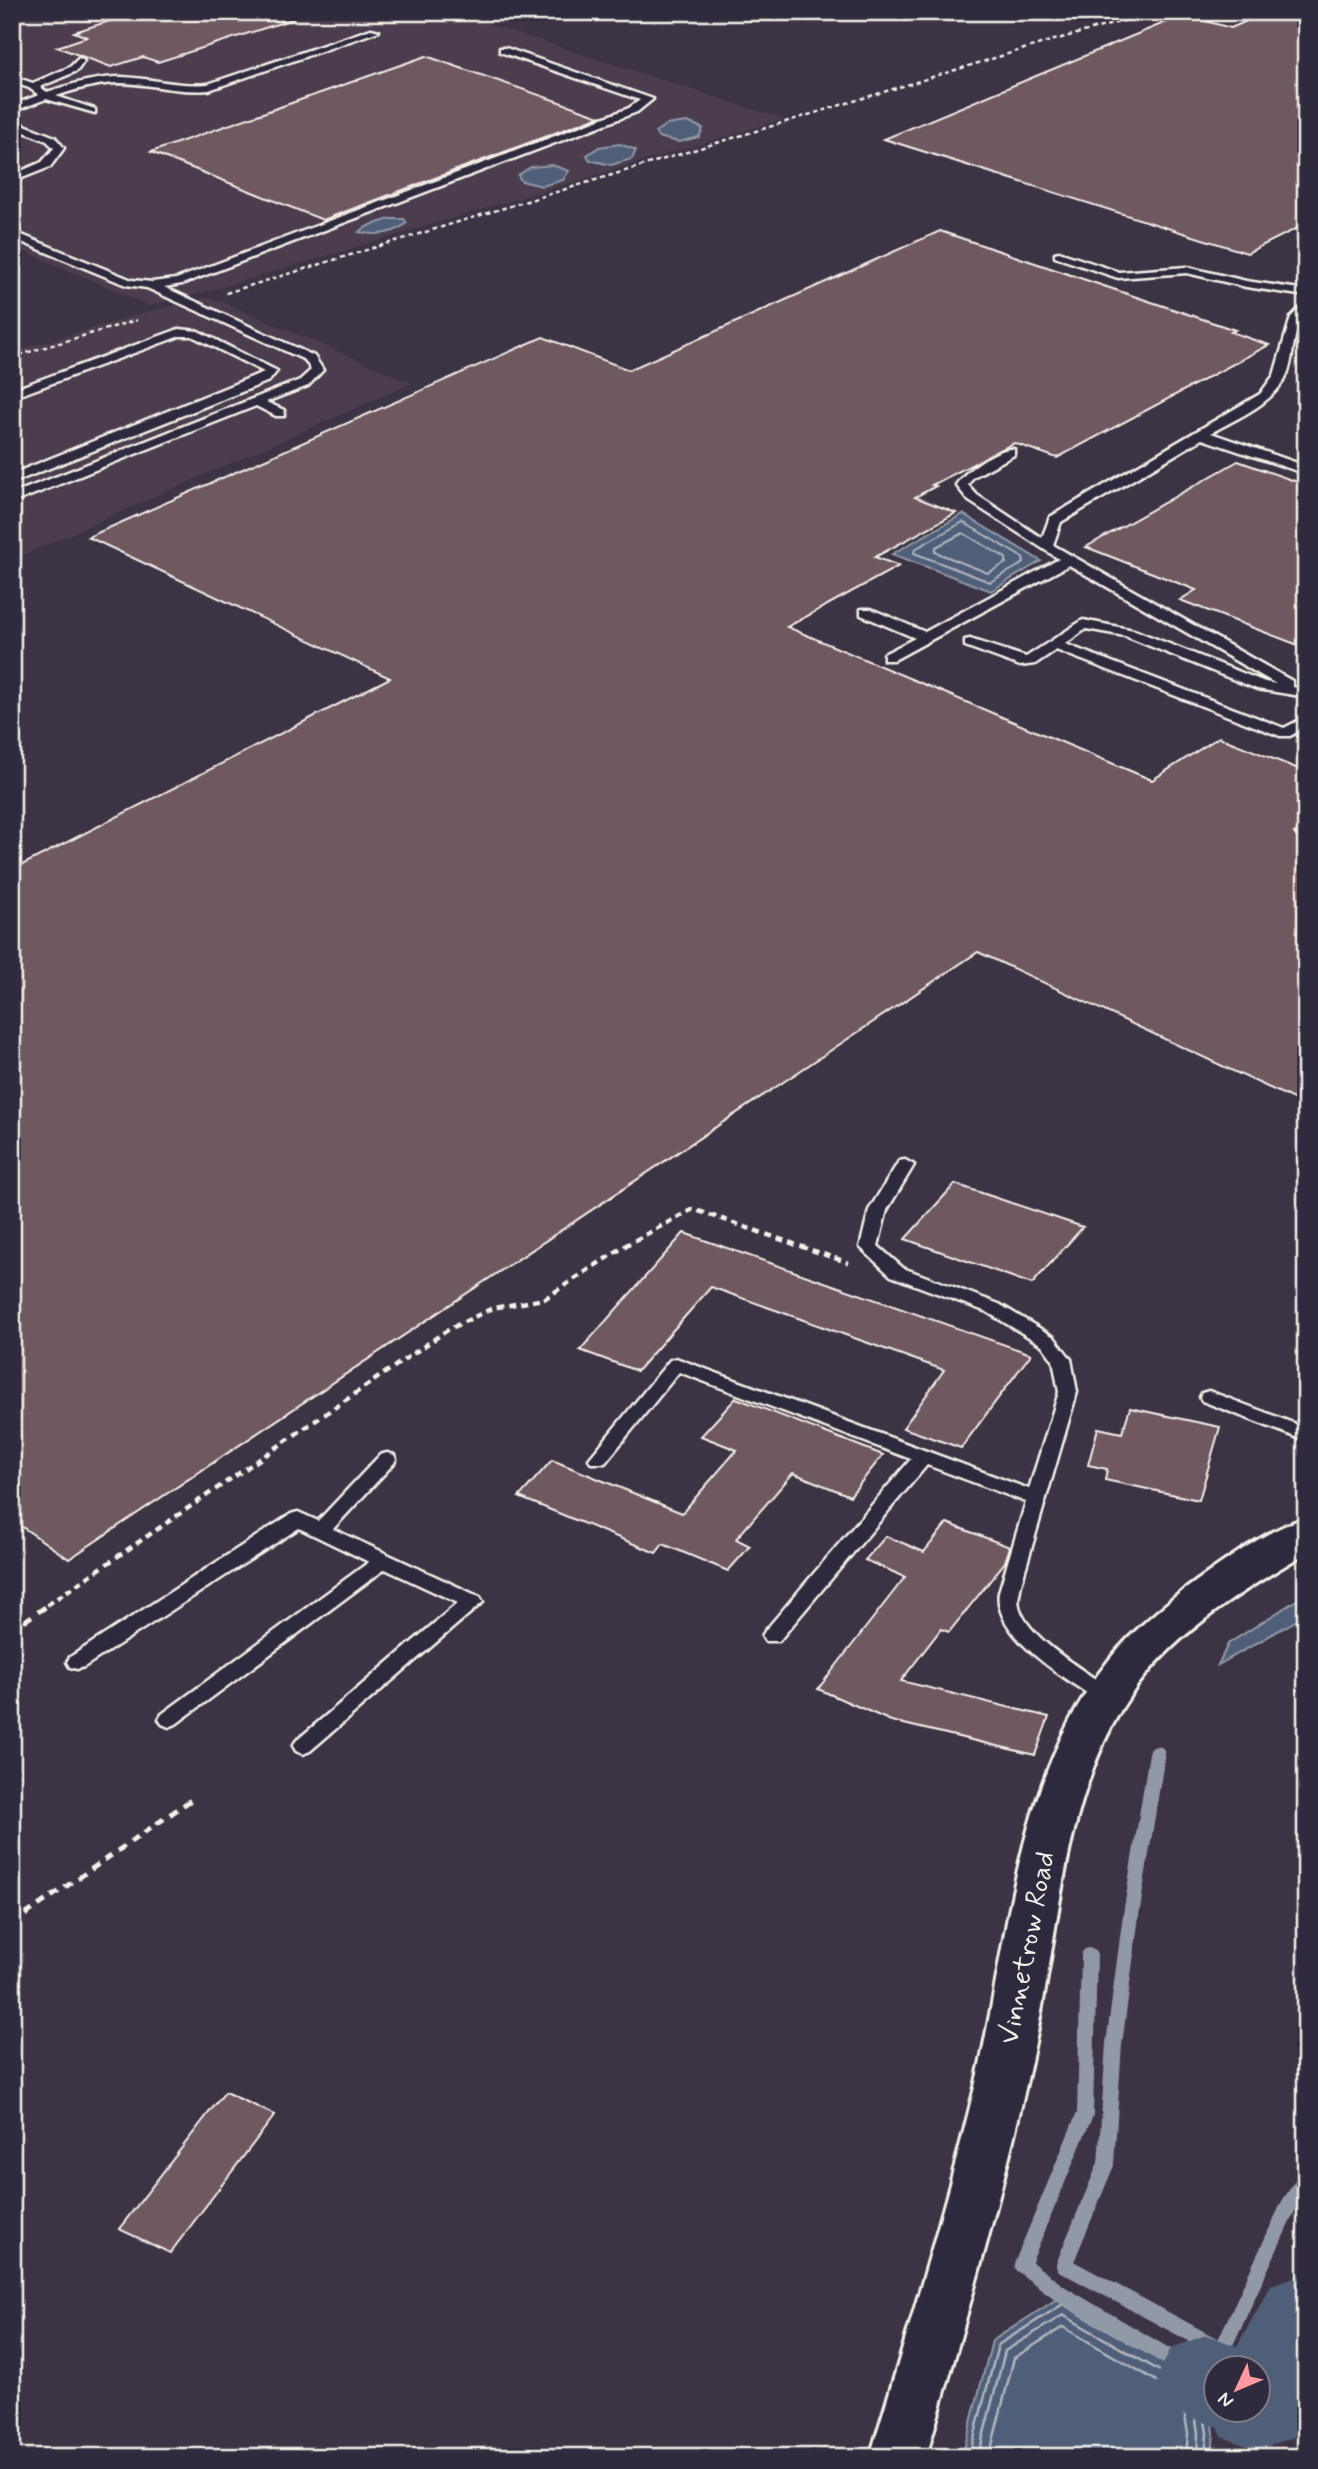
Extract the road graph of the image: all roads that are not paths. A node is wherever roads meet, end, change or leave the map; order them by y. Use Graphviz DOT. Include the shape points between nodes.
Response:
graph roads {
  1 [pos="374,31"];
  2 [pos="503,50"];
  3 [pos="79,61"];
  4 [pos="12,79"];
  5 [pos="33,86"];
  6 [pos="50,96"];
  7 [pos="12,109"];
  8 [pos="91,111"];
  9 [pos="12,123"];
  10 [pos="12,179"];
  11 [pos="12,233"];
  12 [pos="1059,255"];
  13 [pos="150,285"];
  14 [pos="1306,293"];
  15 [pos="1306,304"];
  16 [pos="12,394"];
  17 [pos="256,402"];
  18 [pos="188,409"];
  19 [pos="280,413"];
  20 [pos="212,419"];
  21 [pos="1201,434"];
  22 [pos="88,450"];
  23 [pos="1010,452"];
  24 [pos="108,460"];
  25 [pos="1306,470"];
  26 [pos="12,479"];
  27 [pos="12,499"];
  28 [pos="1046,545"];
  29 [pos="1069,559"];
  30 [pos="866,612"];
  31 [pos="925,637"];
  32 [pos="970,643"];
  33 [pos="1055,645"];
  34 [pos="889,657"];
  35 [pos="1306,693"];
  36 [pos="1306,721"];
  37 [pos="905,1165"];
  38 [pos="1209,1397"];
  39 [pos="1306,1436"];
  40 [pos="923,1457"];
  41 [pos="387,1459"];
  42 [pos="598,1459"];
  43 [pos="1036,1499"];
  44 [pos="320,1531"];
  45 [pos="1306,1533"];
  46 [pos="383,1560"];
  47 [pos="772,1636"];
  48 [pos="77,1662"];
  49 [pos="1106,1696"];
  50 [pos="169,1719"];
  51 [pos="303,1746"];
  52 [pos="898,2457"];
  1 -- 6 [label="lane" via="209,86 188,90 107,80"];
  2 -- 13 [label="lane" via="648,99 633,110 178,282"];
  3 -- 5 [label="lane" via="74,69"];
  4 -- 5 [label="lane"];
  5 -- 6 [label="lane"];
  6 -- 7 [label="lane"];
  6 -- 8 [label="lane"];
  9 -- 10 [label="lane" via="51,139 59,148 43,167"];
  11 -- 13 [label="lane" via="131,283"];
  12 -- 14 [label="lane" via="1118,275 1187,270"];
  13 -- 17 [label="lane" via="314,362 317,370 310,379"];
  15 -- 21 [label="lane" via="1288,336 1278,385"];
  16 -- 18 [label="lane" via="178,332 194,333 271,371 265,378"];
  17 -- 19 [label="lane"];
  17 -- 20 [label="lane"];
  18 -- 20 [label="lane"];
  18 -- 22 [label="lane"];
  20 -- 24 [label="lane"];
  21 -- 25 [label="lane"];
  21 -- 28 [label="lane" via="1055,520"];
  22 -- 24 [label="lane"];
  22 -- 26 [label="lane"];
  23 -- 28 [label="lane" via="968,475 962,485 974,498"];
  24 -- 27 [label="lane"];
  28 -- 29 [label="lane"];
  29 -- 31 [label="lane"];
  29 -- 35 [label="lane"];
  30 -- 31 [label="lane"];
  31 -- 34 [label="lane"];
  32 -- 33 [label="lane" via="1020,662"];
  33 -- 35 [label="lane" via="1083,624 1129,633 1262,686"];
  33 -- 36 [label="lane" via="1285,733"];
  37 -- 43 [label="lane" via="878,1210 869,1247 897,1272 1023,1324 1048,1341 1062,1359 1068,1392"];
  38 -- 39 [label="lane"];
  40 -- 42 [label="lane" via="676,1364"];
  40 -- 43 [label="lane"];
  40 -- 47 [label="lane"];
  41 -- 44 [label="lane"];
  43 -- 49 [label="lane" via="1011,1584 1009,1607 1021,1630"];
  44 -- 46 [label="lane"];
  44 -- 48 [label="lane" via="298,1519"];
  45 -- 49 [label="street, Vinnetrow Road" via="1206,1594 1128,1667"];
  46 -- 50 [label="lane"];
  46 -- 51 [label="lane" via="472,1602"];
  49 -- 52 [label="street, Vinnetrow Road" via="1068,1770 970,2214"];
}
